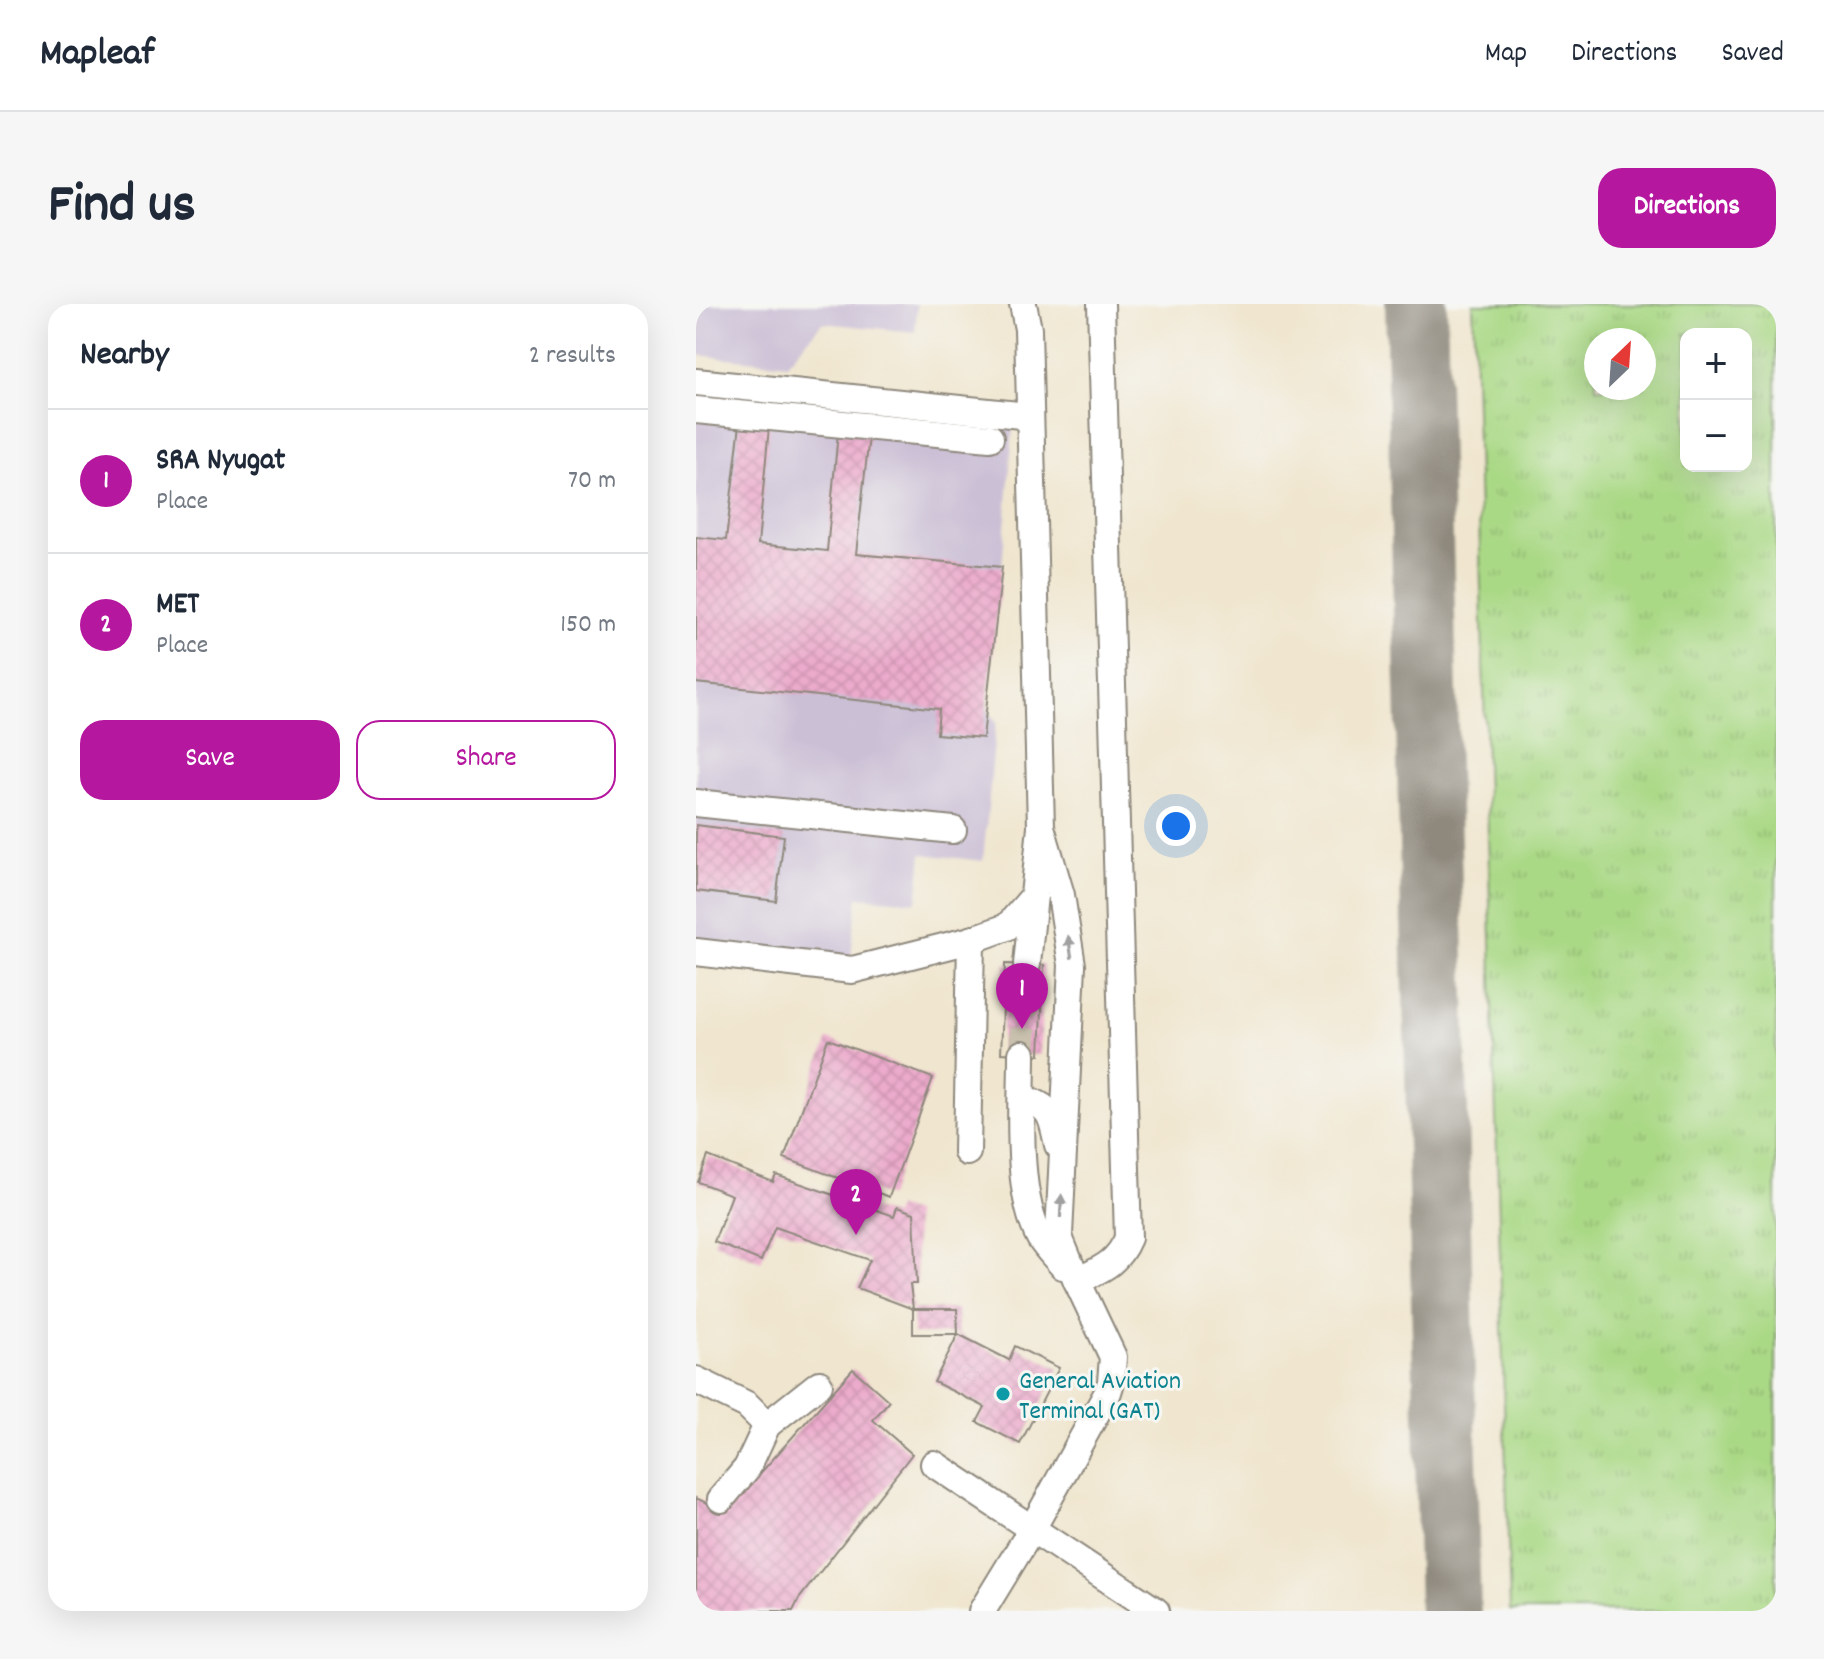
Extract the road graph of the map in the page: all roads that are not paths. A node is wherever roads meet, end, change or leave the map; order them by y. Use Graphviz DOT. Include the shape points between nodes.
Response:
graph roads {
  1 [pos="1023,304"];
  2 [pos="1101,304"];
  3 [pos="696,382"];
  4 [pos="696,410"];
  5 [pos="1029,416"];
  6 [pos="990,438"];
  7 [pos="696,803"];
  8 [pos="1041,827"];
  9 [pos="953,830"];
  10 [pos="1034,896"];
  11 [pos="971,940"];
  12 [pos="696,952"];
  13 [pos="1027,964"];
  14 [pos="1022,1054"];
  15 [pos="1068,1068"];
  16 [pos="1022,1099"];
  17 [pos="967,1152"];
  18 [pos="1063,1166"];
  19 [pos="1077,1281"];
  20 [pos="696,1380"];
  21 [pos="819,1384"];
  22 [pos="767,1425"];
  23 [pos="934,1464"];
  24 [pos="721,1499"];
  25 [pos="1032,1529"];
  26 [pos="982,1611"];
  27 [pos="1156,1611"];
  1 -- 5 [label="lane"];
  2 -- 19 [label="lane" via="1128,1238 1115,1260"];
  3 -- 5 [label="lane"];
  4 -- 6 [label="lane"];
  5 -- 8 [label="lane"];
  7 -- 9 [label="lane"];
  8 -- 10 [label="lane"];
  15 -- 8 [label="lane, one-way" via="1072,965 1061,895"];
  10 -- 11 [label="lane" via="1007,927"];
  10 -- 13 [label="lane"];
  11 -- 12 [label="lane" via="852,970"];
  11 -- 17 [label="lane"];
  14 -- 16 [label="lane"];
  15 -- 16 [label="lane" via="1051,1087"];
  15 -- 18 [label="lane"];
  16 -- 18 [label="lane" via="1042,1105 1049,1114"];
  16 -- 19 [label="lane" via="1027,1200 1040,1239"];
  19 -- 18 [label="lane, one-way" via="1059,1235"];
  19 -- 25 [label="lane" via="1113,1357 1111,1382"];
  20 -- 22 [label="lane" via="747,1405"];
  21 -- 22 [label="lane"];
  22 -- 24 [label="lane" via="747,1468"];
  23 -- 25 [label="lane"];
  25 -- 26 [label="lane"];
  25 -- 27 [label="lane"];
}
